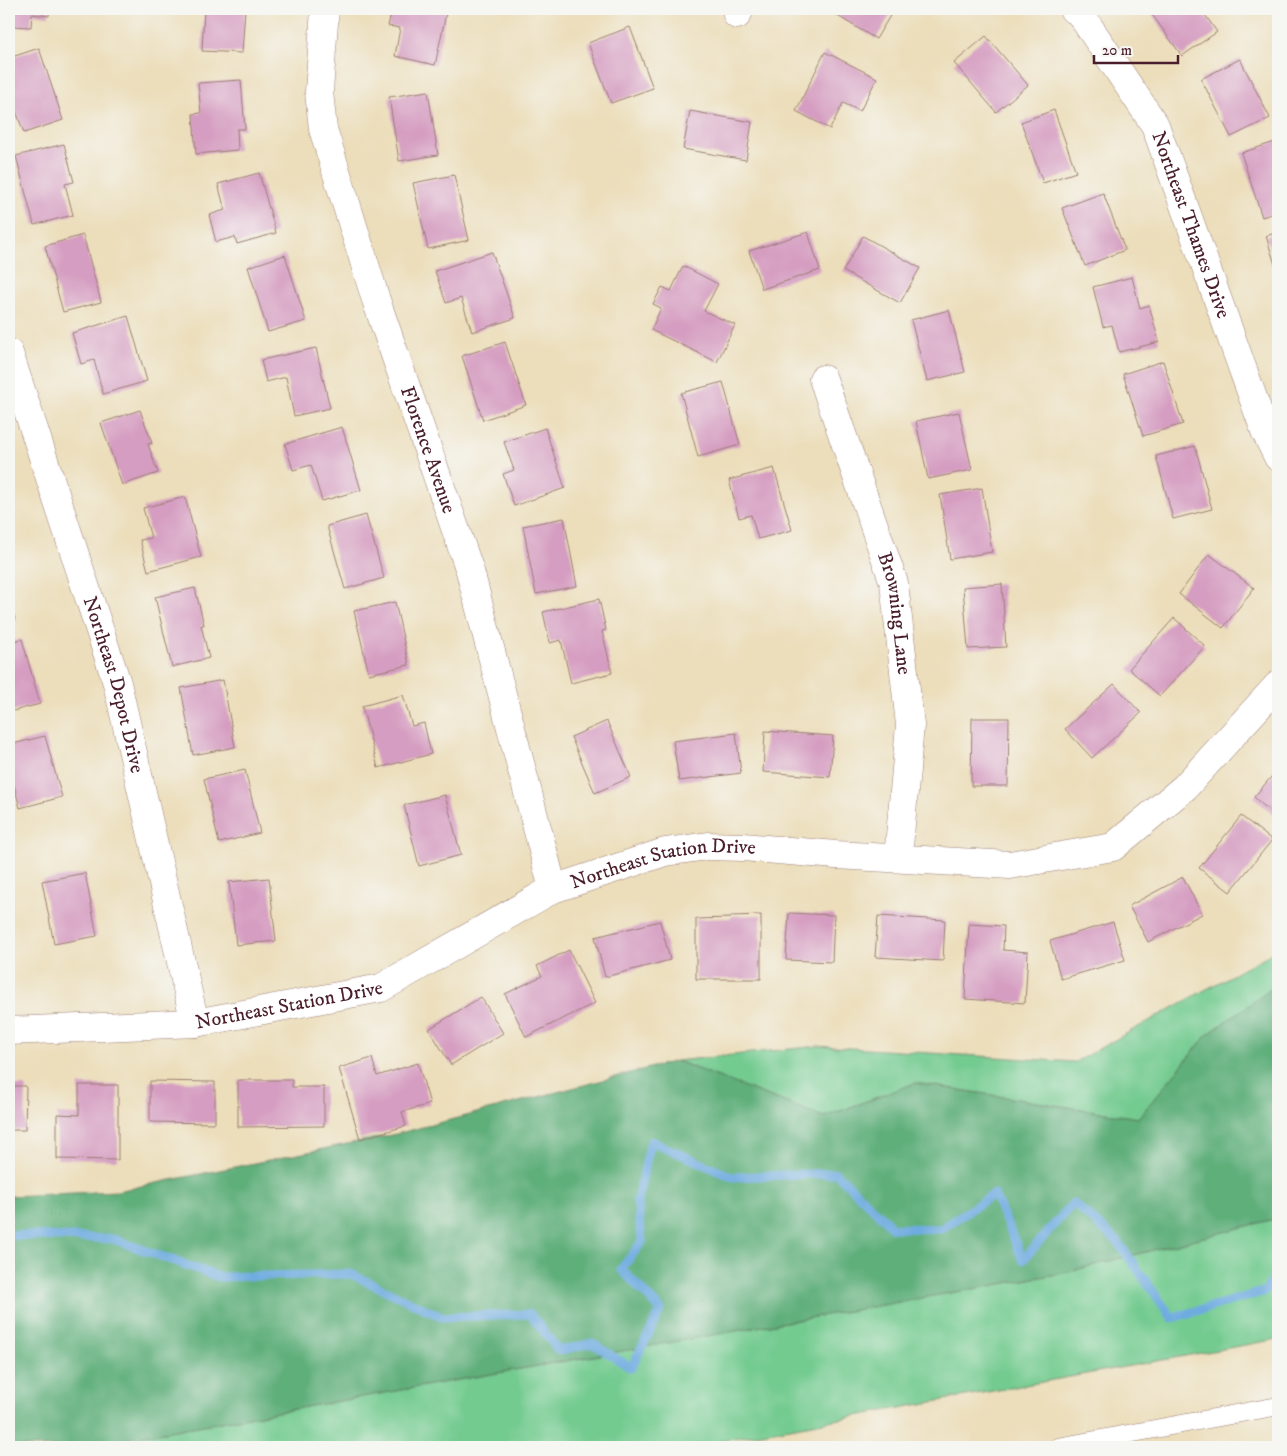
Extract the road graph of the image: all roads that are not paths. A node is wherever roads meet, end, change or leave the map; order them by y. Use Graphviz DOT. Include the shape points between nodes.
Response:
graph roads {
  1 [pos="325,9"];
  2 [pos="1073,9"];
  3 [pos="9,353"];
  4 [pos="823,379"];
  5 [pos="1278,457"];
  6 [pos="1278,685"];
  7 [pos="898,858"];
  8 [pos="553,889"];
  9 [pos="195,1023"];
  10 [pos="9,1032"];
  11 [pos="1278,1406"];
  12 [pos="1134,1440"];
  13 [pos="1058,1447"];
  1 -- 8 [label="street, Florence Avenue" via="320,92 323,130 376,300 470,571"];
  2 -- 5 [label="street, Northeast Thames Drive" via="1079,12 1155,125 1264,431"];
  3 -- 9 [label="street, Northeast Depot Drive" via="117,683"];
  4 -- 7 [label="street, Browning Lane" via="894,583 910,725"];
  6 -- 7 [label="street, Northeast Station Drive" via="1185,786 1113,847 1010,865"];
  7 -- 8 [label="street, Northeast Station Drive" via="708,846 665,852"];
  8 -- 9 [label="street, Northeast Station Drive" via="381,988"];
  9 -- 10 [label="street, Northeast Station Drive"];
  11 -- 12 [label="lane"];
  12 -- 13 [label="lane"];
}
